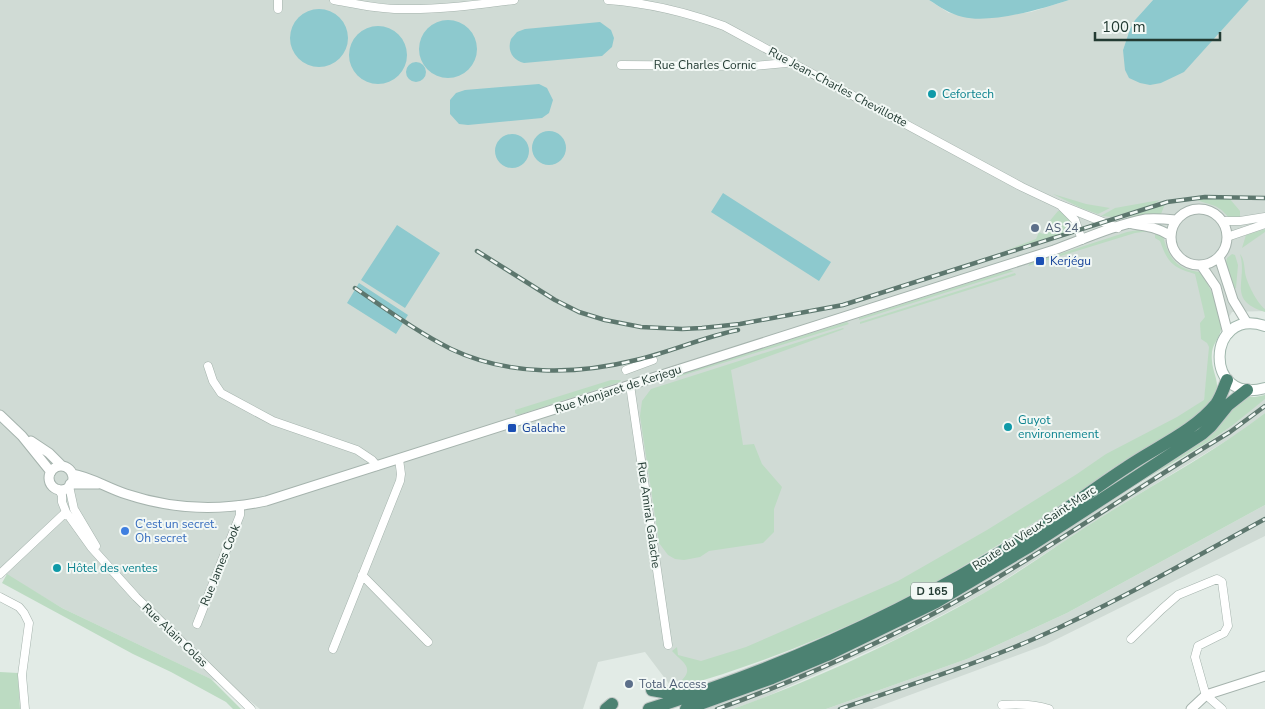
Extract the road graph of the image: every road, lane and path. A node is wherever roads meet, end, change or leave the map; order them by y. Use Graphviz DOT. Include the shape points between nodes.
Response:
graph roads {
  1 [pos="278,0"];
  2 [pos="334,0"];
  3 [pos="514,0"];
  4 [pos="608,0"];
  5 [pos="640,1"];
  6 [pos="278,10"];
  7 [pos="788,60"];
  8 [pos="621,65"];
  9 [pos="1058,204"];
  10 [pos="1265,217"];
  11 [pos="1176,220"];
  12 [pos="1223,221"];
  13 [pos="1130,224"];
  14 [pos="1265,224"];
  15 [pos="1118,228"];
  16 [pos="1171,236"];
  17 [pos="1228,238"];
  18 [pos="1082,240"];
  19 [pos="1219,257"];
  20 [pos="1201,265"];
  21 [pos="1247,323"];
  22 [pos="1265,326"];
  23 [pos="1228,334"];
  24 [pos="653,360"];
  25 [pos="208,366"];
  26 [pos="626,370"];
  27 [pos="1227,380"];
  28 [pos="630,385"];
  29 [pos="1265,388"];
  30 [pos="1246,390"];
  31 [pos="0,415"];
  32 [pos="22,436"];
  33 [pos="399,459"];
  34 [pos="62,466"];
  35 [pos="377,466"];
  36 [pos="51,472"];
  37 [pos="72,474"];
  38 [pos="100,484"];
  39 [pos="70,485"];
  40 [pos="58,489"];
  41 [pos="240,505"];
  42 [pos="66,512"];
  43 [pos="103,558"];
  44 [pos="0,574"];
  45 [pos="362,575"];
  46 [pos="0,597"];
  47 [pos="197,624"];
  48 [pos="1131,639"];
  49 [pos="428,642"];
  50 [pos="668,645"];
  51 [pos="333,649"];
  52 [pos="1265,676"];
  53 [pos="715,687"];
  54 [pos="652,690"];
  55 [pos="1206,695"];
  56 [pos="1002,705"];
  57 [pos="25,709"];
  58 [pos="251,709"];
  59 [pos="649,709"];
  60 [pos="686,709"];
  61 [pos="1049,709"];
  62 [pos="1191,709"];
  63 [pos="1222,709"];
  1 -- 6 [label="street"];
  2 -- 3 [label="street" via="366,6 426,9"];
  4 -- 5 [label="street, Rue Jean-Charles Chevillotte"];
  5 -- 7 [label="street, Rue Jean-Charles Chevillotte" via="724,26"];
  7 -- 8 [label="street, Rue Charles Cornic" via="786,63 754,66"];
  7 -- 9 [label="street, Rue Jean-Charles Chevillotte"];
  9 -- 15 [label="street, Rue Jean-Charles Chevillotte"];
  9 -- 18 [label="street, Rue Jean-Charles Chevillotte" via="1075,220"];
  10 -- 12 [label="street"];
  11 -- 12 [label="street" via="1196,209 1211,211"];
  11 -- 13 [label="street, Rue Monjaret de Kerjegu" via="1151,219"];
  11 -- 16 [label="street"];
  12 -- 17 [label="street"];
  13 -- 15 [label="street, Rue Monjaret de Kerjegu"];
  13 -- 16 [label="street, Rue Monjaret de Kerjegu" via="1150,226"];
  14 -- 17 [label="street"];
  15 -- 18 [label="street, Rue Monjaret de Kerjegu"];
  16 -- 20 [label="street" via="1180,257"];
  17 -- 19 [label="street"];
  18 -- 28 [label="street, Rue Monjaret de Kerjegu"];
  19 -- 20 [label="street"];
  19 -- 21 [label="street" via="1233,300"];
  20 -- 23 [label="street" via="1216,288"];
  21 -- 22 [label="main road"];
  21 -- 23 [label="main road"];
  23 -- 27 [label="main road" via="1218,357"];
  24 -- 26 [label="street"];
  25 -- 35 [label="street" via="221,393 273,421 357,450"];
  27 -- 30 [label="main road"];
  27 -- 53 [label="highway, Route du Vieux Saint-Marc / D 165" via="1217,403 1191,426 990,559 873,622"];
  28 -- 33 [label="street, Rue Monjaret de Kerjegu"];
  28 -- 50 [label="street, Rue Amiral Galache"];
  29 -- 30 [label="main road"];
  30 -- 60 [label="highway, Route du Vieux Saint-Marc / D 165" via="1228,404 1202,434 1030,546 936,602 818,659"];
  31 -- 32 [label="street"];
  32 -- 34 [label="street" via="49,453"];
  32 -- 36 [label="street"];
  33 -- 35 [label="street, Rue Monjaret de Kerjegu"];
  33 -- 45 [label="street" via="401,478"];
  34 -- 36 [label="street"];
  34 -- 37 [label="street"];
  35 -- 41 [label="street, Rue Monjaret de Kerjegu" via="281,497"];
  36 -- 40 [label="street" via="50,482"];
  37 -- 38 [label="street, Rue Monjaret de Kerjegu"];
  37 -- 39 [label="street"];
  38 -- 39 [label="street, Rue Monjaret de Kerjegu"];
  38 -- 41 [label="street, Rue Monjaret de Kerjegu" via="130,496 167,504"];
  39 -- 40 [label="street"];
  39 -- 43 [label="street, Rue Alain Colas" via="74,509"];
  40 -- 42 [label="street, Rue Alain Colas"];
  41 -- 47 [label="street, Rue James Cook" via="240,516"];
  42 -- 43 [label="street, Rue Alain Colas"];
  42 -- 44 [label="street"];
  43 -- 58 [label="street, Rue Alain Colas" via="136,597"];
  45 -- 49 [label="street"];
  45 -- 51 [label="street"];
  46 -- 57 [label="street" via="19,607 29,623 22,676"];
  48 -- 55 [label="street" via="1178,595 1217,579 1222,582 1228,626 1224,633 1198,646 1195,657"];
  52 -- 55 [label="street"];
  53 -- 54 [label="highway" via="669,693"];
  53 -- 59 [label="highway, Route du Vieux Saint-Marc / D 165"];
  55 -- 62 [label="street"];
  55 -- 63 [label="street"];
  56 -- 61 [label="street" via="1020,704"];
}
